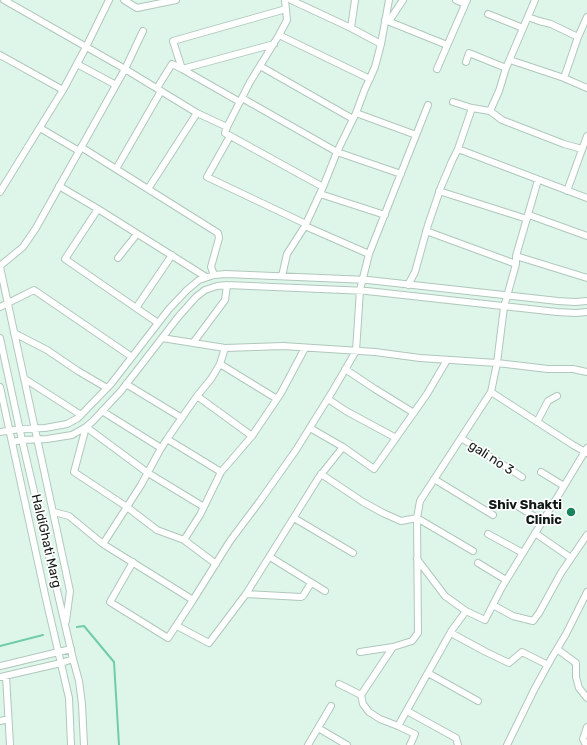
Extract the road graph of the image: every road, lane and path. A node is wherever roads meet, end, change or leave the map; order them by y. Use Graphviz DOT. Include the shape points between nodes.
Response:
graph roads {
  1 [pos="4,0"];
  2 [pos="109,0"];
  3 [pos="124,0"];
  4 [pos="176,0"];
  5 [pos="285,0"];
  6 [pos="291,0"];
  7 [pos="355,0"];
  8 [pos="389,0"];
  9 [pos="403,0"];
  10 [pos="456,0"];
  11 [pos="536,0"];
  12 [pos="466,2"];
  13 [pos="286,9"];
  14 [pos="488,14"];
  15 [pos="528,17"];
  16 [pos="587,17"];
  17 [pos="387,21"];
  18 [pos="351,28"];
  19 [pos="523,28"];
  20 [pos="143,31"];
  21 [pos="279,35"];
  22 [pos="578,37"];
  23 [pos="274,44"];
  24 [pos="381,44"];
  25 [pos="447,45"];
  26 [pos="86,47"];
  27 [pos="0,55"];
  28 [pos="510,60"];
  29 [pos="466,62"];
  30 [pos="76,64"];
  31 [pos="260,66"];
  32 [pos="506,68"];
  33 [pos="125,69"];
  34 [pos="182,69"];
  35 [pos="437,69"];
  36 [pos="564,78"];
  37 [pos="370,79"];
  38 [pos="116,85"];
  39 [pos="587,88"];
  40 [pos="63,90"];
  41 [pos="159,90"];
  42 [pos="241,100"];
  43 [pos="453,102"];
  44 [pos="428,106"];
  45 [pos="472,108"];
  46 [pos="490,111"];
  47 [pos="198,113"];
  48 [pos="356,114"];
  49 [pos="352,120"];
  50 [pos="227,127"];
  51 [pos="40,128"];
  52 [pos="416,134"];
  53 [pos="230,136"];
  54 [pos="587,136"];
  55 [pos="80,149"];
  56 [pos="458,149"];
  57 [pos="582,149"];
  58 [pos="337,152"];
  59 [pos="116,169"];
  60 [pos="401,174"];
  61 [pos="538,180"];
  62 [pos="59,186"];
  63 [pos="323,187"];
  64 [pos="148,189"];
  65 [pos="566,191"];
  66 [pos="0,192"];
  67 [pos="439,192"];
  68 [pos="320,194"];
  69 [pos="587,198"];
  70 [pos="98,210"];
  71 [pos="385,215"];
  72 [pos="528,217"];
  73 [pos="306,225"];
  74 [pos="426,231"];
  75 [pos="137,234"];
  76 [pos="587,236"];
  77 [pos="369,254"];
  78 [pos="172,255"];
  79 [pos="516,256"];
  80 [pos="118,258"];
  81 [pos="516,264"];
  82 [pos="0,267"];
  83 [pos="214,275"];
  84 [pos="282,276"];
  85 [pos="206,277"];
  86 [pos="587,278"];
  87 [pos="362,280"];
  88 [pos="227,285"];
  89 [pos="408,285"];
  90 [pos="360,290"];
  91 [pos="507,296"];
  92 [pos="587,301"];
  93 [pos="8,303"];
  94 [pos="0,307"];
  95 [pos="504,307"];
  96 [pos="136,308"];
  97 [pos="587,312"];
  98 [pos="158,323"];
  99 [pos="14,333"];
  100 [pos="0,338"];
  101 [pos="162,338"];
  102 [pos="193,343"];
  103 [pos="225,348"];
  104 [pos="305,348"];
  105 [pos="356,351"];
  106 [pos="132,357"];
  107 [pos="447,360"];
  108 [pos="497,363"];
  109 [pos="220,364"];
  110 [pos="345,370"];
  111 [pos="587,372"];
  112 [pos="25,379"];
  113 [pos="126,384"];
  114 [pos="0,387"];
  115 [pos="107,388"];
  116 [pos="491,392"];
  117 [pos="197,396"];
  118 [pos="557,396"];
  119 [pos="278,399"];
  120 [pos="328,400"];
  121 [pos="102,411"];
  122 [pos="414,413"];
  123 [pos="82,415"];
  124 [pos="182,418"];
  125 [pos="537,422"];
  126 [pos="86,427"];
  127 [pos="310,428"];
  128 [pos="20,429"];
  129 [pos="36,429"];
  130 [pos="10,430"];
  131 [pos="0,432"];
  132 [pos="252,436"];
  133 [pos="396,438"];
  134 [pos="461,438"];
  135 [pos="167,439"];
  136 [pos="22,440"];
  137 [pos="38,440"];
  138 [pos="12,442"];
  139 [pos="343,447"];
  140 [pos="161,448"];
  141 [pos="586,451"];
  142 [pos="221,472"];
  143 [pos="541,472"];
  144 [pos="148,473"];
  145 [pos="321,474"];
  146 [pos="522,477"];
  147 [pos="434,479"];
  148 [pos="564,486"];
  149 [pos="516,505"];
  150 [pos="127,507"];
  151 [pos="204,507"];
  152 [pos="57,513"];
  153 [pos="493,515"];
  154 [pos="294,518"];
  155 [pos="417,518"];
  156 [pos="542,522"];
  157 [pos="535,533"];
  158 [pos="488,534"];
  159 [pos="587,535"];
  160 [pos="184,540"];
  161 [pos="103,544"];
  162 [pos="473,551"];
  163 [pos="353,553"];
  164 [pos="523,553"];
  165 [pos="270,557"];
  166 [pos="571,558"];
  167 [pos="417,559"];
  168 [pos="133,562"];
  169 [pos="216,564"];
  170 [pos="478,564"];
  171 [pos="506,580"];
  172 [pos="311,583"];
  173 [pos="325,591"];
  174 [pos="587,592"];
  175 [pos="246,594"];
  176 [pos="193,600"];
  177 [pos="493,605"];
  178 [pos="466,611"];
  179 [pos="65,625"];
  180 [pos="177,626"];
  181 [pos="451,633"];
  182 [pos="393,647"];
  183 [pos="71,649"];
  184 [pos="557,649"];
  185 [pos="59,652"];
  186 [pos="360,652"];
  187 [pos="73,659"];
  188 [pos="61,663"];
  189 [pos="548,665"];
  190 [pos="0,666"];
  191 [pos="428,672"];
  192 [pos="3,677"];
  193 [pos="339,684"];
  194 [pos="361,695"];
  195 [pos="587,698"];
  196 [pos="478,701"];
  197 [pos="331,706"];
  198 [pos="407,711"];
  199 [pos="8,719"];
  200 [pos="0,722"];
  201 [pos="398,726"];
  202 [pos="587,727"];
  203 [pos="318,728"];
  204 [pos="10,745"];
  205 [pos="72,745"];
  206 [pos="84,745"];
  207 [pos="308,745"];
  208 [pos="347,745"];
  209 [pos="410,745"];
  210 [pos="458,745"];
  211 [pos="507,745"];
  212 [pos="586,745"];
  1 -- 26 [label="street"];
  2 -- 26 [label="street"];
  3 -- 4 [label="street" via="137,8"];
  5 -- 13 [label="street"];
  6 -- 18 [label="street"];
  7 -- 18 [label="street"];
  8 -- 17 [label="street"];
  9 -- 17 [label="street"];
  10 -- 12 [label="street"];
  11 -- 15 [label="street"];
  12 -- 25 [label="street"];
  13 -- 21 [label="street" via="287,20"];
  13 -- 34 [label="street" via="173,41"];
  14 -- 19 [label="street"];
  15 -- 19 [label="street"];
  15 -- 22 [label="street" via="551,24"];
  16 -- 22 [label="street"];
  17 -- 24 [label="street"];
  17 -- 25 [label="street"];
  18 -- 24 [label="street"];
  19 -- 28 [label="street"];
  20 -- 33 [label="street"];
  21 -- 23 [label="street"];
  21 -- 37 [label="street"];
  22 -- 36 [label="street"];
  23 -- 31 [label="street"];
  23 -- 34 [label="street"];
  24 -- 37 [label="street"];
  25 -- 35 [label="street"];
  26 -- 30 [label="street"];
  26 -- 33 [label="street"];
  27 -- 40 [label="street"];
  28 -- 32 [label="street"];
  28 -- 36 [label="street"];
  29 -- 32 [label="street" via="469,53"];
  30 -- 38 [label="street"];
  30 -- 40 [label="street"];
  31 -- 42 [label="street"];
  31 -- 49 [label="street"];
  32 -- 46 [label="street"];
  33 -- 38 [label="street"];
  33 -- 41 [label="street"];
  34 -- 41 [label="street" via="172,64"];
  34 -- 42 [label="street"];
  36 -- 39 [label="street"];
  37 -- 48 [label="street"];
  38 -- 55 [label="street"];
  40 -- 51 [label="street"];
  41 -- 47 [label="street"];
  41 -- 59 [label="street"];
  42 -- 50 [label="street"];
  42 -- 58 [label="street"];
  43 -- 45 [label="street"];
  44 -- 52 [label="street"];
  45 -- 46 [label="street"];
  45 -- 56 [label="street"];
  46 -- 57 [label="street" via="502,120"];
  47 -- 50 [label="street"];
  47 -- 64 [label="street"];
  48 -- 49 [label="street"];
  48 -- 52 [label="street"];
  49 -- 58 [label="street"];
  50 -- 53 [label="street" via="225,133"];
  51 -- 55 [label="street"];
  51 -- 66 [label="street"];
  52 -- 60 [label="street"];
  53 -- 63 [label="street"];
  53 -- 73 [label="street" via="206,177"];
  54 -- 57 [label="street"];
  55 -- 59 [label="street"];
  55 -- 62 [label="street"];
  56 -- 61 [label="street"];
  56 -- 67 [label="street"];
  57 -- 65 [label="street"];
  58 -- 60 [label="street"];
  58 -- 63 [label="street"];
  59 -- 64 [label="street"];
  60 -- 71 [label="street"];
  61 -- 65 [label="street"];
  61 -- 72 [label="street"];
  62 -- 70 [label="street"];
  62 -- 82 [label="street" via="23,248"];
  63 -- 68 [label="street"];
  64 -- 83 [label="street" via="220,235 211,267"];
  65 -- 69 [label="street"];
  67 -- 72 [label="street"];
  67 -- 74 [label="street"];
  68 -- 71 [label="street"];
  68 -- 73 [label="street"];
  70 -- 75 [label="street"];
  70 -- 96 [label="street" via="65,259"];
  71 -- 77 [label="street"];
  72 -- 76 [label="street"];
  72 -- 79 [label="street"];
  73 -- 77 [label="street"];
  73 -- 84 [label="street" via="287,254"];
  74 -- 81 [label="street"];
  74 -- 89 [label="street" via="415,272"];
  75 -- 78 [label="street"];
  75 -- 80 [label="street"];
  77 -- 87 [label="street"];
  78 -- 85 [label="street"];
  78 -- 96 [label="street"];
  79 -- 81 [label="street"];
  79 -- 86 [label="street"];
  81 -- 91 [label="street"];
  82 -- 93 [label="street"];
  83 -- 84 [label="street"];
  83 -- 85 [label="street"];
  84 -- 87 [label="street"];
  85 -- 98 [label="street" via="187,290"];
  87 -- 89 [label="street"];
  87 -- 90 [label="street"];
  88 -- 90 [label="street"];
  88 -- 101 [label="street" via="205,290 196,297"];
  88 -- 102 [label="street" via="225,300"];
  89 -- 91 [label="street"];
  90 -- 95 [label="street"];
  90 -- 105 [label="street"];
  91 -- 92 [label="street"];
  91 -- 95 [label="street"];
  93 -- 94 [label="street"];
  93 -- 99 [label="street"];
  93 -- 106 [label="street" via="34,290"];
  95 -- 97 [label="street"];
  95 -- 108 [label="street"];
  96 -- 98 [label="street"];
  98 -- 106 [label="street"];
  99 -- 112 [label="street"];
  99 -- 115 [label="street" via="47,350"];
  100 -- 128 [label="street, HaldiGhati Marg"];
  101 -- 102 [label="street"];
  101 -- 113 [label="street"];
  102 -- 103 [label="street"];
  103 -- 104 [label="street"];
  103 -- 109 [label="street"];
  104 -- 105 [label="street"];
  104 -- 119 [label="street"];
  105 -- 107 [label="street"];
  105 -- 110 [label="street"];
  106 -- 115 [label="street"];
  107 -- 108 [label="street"];
  107 -- 122 [label="street"];
  108 -- 111 [label="street"];
  108 -- 116 [label="street"];
  109 -- 117 [label="street"];
  109 -- 119 [label="street"];
  110 -- 120 [label="street"];
  110 -- 122 [label="street"];
  112 -- 123 [label="street"];
  112 -- 129 [label="street"];
  113 -- 121 [label="street"];
  113 -- 124 [label="street"];
  114 -- 130 [label="street, HaldiGhati Marg"];
  115 -- 123 [label="street"];
  116 -- 125 [label="street"];
  116 -- 134 [label="street"];
  117 -- 124 [label="street"];
  117 -- 132 [label="street"];
  118 -- 125 [label="street" via="548,401"];
  119 -- 132 [label="street"];
  120 -- 127 [label="street"];
  120 -- 133 [label="street"];
  121 -- 126 [label="street"];
  121 -- 140 [label="street"];
  122 -- 133 [label="street"];
  123 -- 129 [label="street" via="67,424"];
  124 -- 135 [label="street"];
  125 -- 141 [label="street"];
  126 -- 137 [label="street" via="72,434"];
  126 -- 144 [label="street"];
  126 -- 150 [label="street" via="74,472"];
  127 -- 139 [label="street"];
  127 -- 169 [label="street"];
  128 -- 129 [label="street"];
  128 -- 130 [label="street"];
  128 -- 136 [label="street, HaldiGhati Marg"];
  129 -- 137 [label="street"];
  130 -- 131 [label="street"];
  130 -- 138 [label="street, HaldiGhati Marg"];
  132 -- 142 [label="street"];
  133 -- 139 [label="street" via="374,469"];
  134 -- 146 [label="street, gali no 3"];
  134 -- 147 [label="street"];
  135 -- 140 [label="street"];
  135 -- 142 [label="street"];
  136 -- 137 [label="street"];
  136 -- 138 [label="street"];
  136 -- 179 [label="street, HaldiGhati Marg"];
  137 -- 152 [label="street"];
  138 -- 185 [label="street, HaldiGhati Marg"];
  139 -- 145 [label="street"];
  140 -- 144 [label="street"];
  141 -- 148 [label="street"];
  142 -- 151 [label="street"];
  143 -- 148 [label="street"];
  144 -- 150 [label="street"];
  144 -- 151 [label="street"];
  145 -- 154 [label="street"];
  145 -- 155 [label="street" via="383,514 401,522"];
  147 -- 153 [label="street"];
  147 -- 155 [label="street" via="420,501"];
  148 -- 156 [label="street"];
  149 -- 156 [label="street"];
  150 -- 160 [label="street" via="157,530"];
  150 -- 161 [label="street"];
  151 -- 160 [label="street"];
  152 -- 161 [label="street" via="68,516"];
  152 -- 179 [label="street" via="70,591"];
  154 -- 163 [label="street"];
  154 -- 165 [label="street"];
  155 -- 162 [label="street"];
  155 -- 167 [label="street"];
  156 -- 157 [label="street"];
  157 -- 164 [label="street"];
  157 -- 166 [label="street"];
  158 -- 164 [label="street"];
  159 -- 166 [label="street"];
  160 -- 169 [label="street"];
  161 -- 168 [label="street"];
  164 -- 171 [label="street"];
  165 -- 172 [label="street"];
  165 -- 175 [label="street"];
  166 -- 177 [label="street" via="533,621 513,616"];
  167 -- 178 [label="street" via="445,596"];
  167 -- 182 [label="street" via="418,633 412,641"];
  168 -- 176 [label="street"];
  168 -- 180 [label="street" via="110,602 168,638"];
  169 -- 176 [label="street"];
  170 -- 171 [label="street"];
  171 -- 177 [label="street"];
  172 -- 173 [label="street"];
  172 -- 175 [label="street" via="301,597"];
  174 -- 184 [label="street"];
  175 -- 180 [label="street" via="209,643"];
  176 -- 180 [label="street"];
  177 -- 178 [label="street" via="485,620"];
  178 -- 181 [label="street"];
  179 -- 183 [label="street, HaldiGhati Marg"];
  181 -- 189 [label="street" via="509,663 522,652"];
  181 -- 191 [label="street"];
  182 -- 186 [label="street"];
  182 -- 194 [label="street"];
  183 -- 185 [label="street"];
  183 -- 187 [label="street, HaldiGhati Marg"];
  184 -- 189 [label="street"];
  184 -- 195 [label="street" via="576,664 579,688"];
  185 -- 188 [label="street, HaldiGhati Marg"];
  185 -- 190 [label="street"];
  187 -- 188 [label="street"];
  187 -- 206 [label="street, HaldiGhati Marg" via="82,704"];
  188 -- 192 [label="street"];
  188 -- 205 [label="street, HaldiGhati Marg" via="69,698"];
  189 -- 211 [label="street"];
  191 -- 196 [label="street"];
  191 -- 198 [label="street"];
  192 -- 199 [label="street"];
  193 -- 194 [label="street"];
  194 -- 201 [label="street" via="363,704 369,712"];
  197 -- 203 [label="street"];
  198 -- 201 [label="street"];
  198 -- 210 [label="street" via="456,738"];
  199 -- 200 [label="street"];
  199 -- 204 [label="street"];
  201 -- 209 [label="street" via="415,734"];
  202 -- 212 [label="street" via="583,738"];
  203 -- 207 [label="street"];
  203 -- 208 [label="street"];
}
